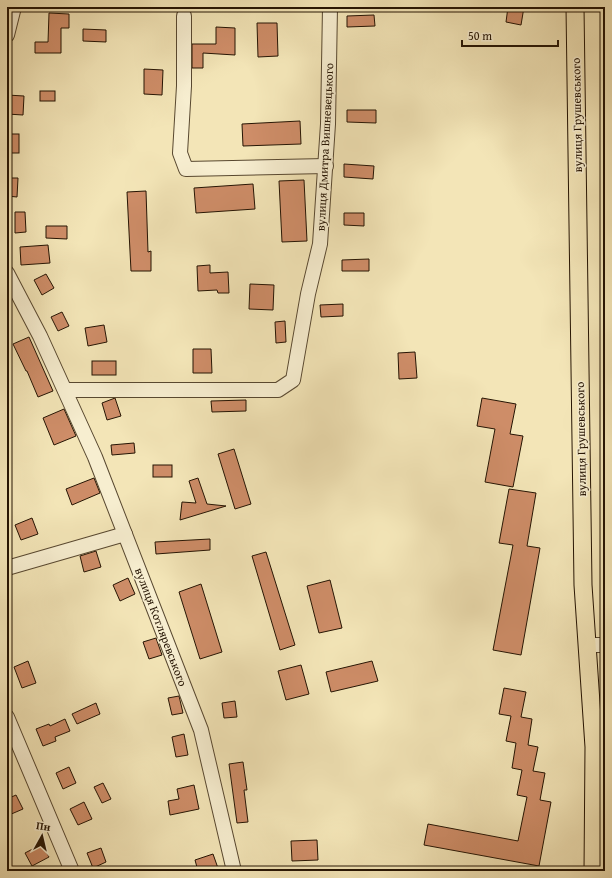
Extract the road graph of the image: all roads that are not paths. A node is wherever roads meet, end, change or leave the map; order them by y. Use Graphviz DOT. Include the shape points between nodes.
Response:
graph roads {
  1 [pos="14,7"];
  2 [pos="330,7"];
  3 [pos="575,7"];
  4 [pos="184,16"];
  5 [pos="7,35"];
  6 [pos="326,166"];
  7 [pos="7,274"];
  8 [pos="65,390"];
  9 [pos="125,534"];
  10 [pos="7,568"];
  11 [pos="587,645"];
  12 [pos="605,645"];
  13 [pos="7,717"];
  14 [pos="72,871"];
  15 [pos="234,871"];
  16 [pos="593,871"];
  1 -- 5 [label="street"];
  2 -- 6 [label="street, вулиця Дмитра Вишневецького"];
  3 -- 11 [label="main road, вулиця Грушевського" via="582,577"];
  4 -- 6 [label="street" via="184,86 180,153 186,169"];
  6 -- 8 [label="street, вулиця Дмитра Вишневецького" via="320,244 308,294 293,380 278,390"];
  7 -- 8 [label="street, вулиця Котляревського"];
  8 -- 9 [label="street, вулиця Котляревського" via="95,456"];
  9 -- 10 [label="street"];
  9 -- 15 [label="street, вулиця Котляревського" via="201,730"];
  11 -- 12 [label="street"];
  11 -- 16 [label="main road, вулиця Грушевського" via="594,748"];
  13 -- 14 [label="street"];
}
